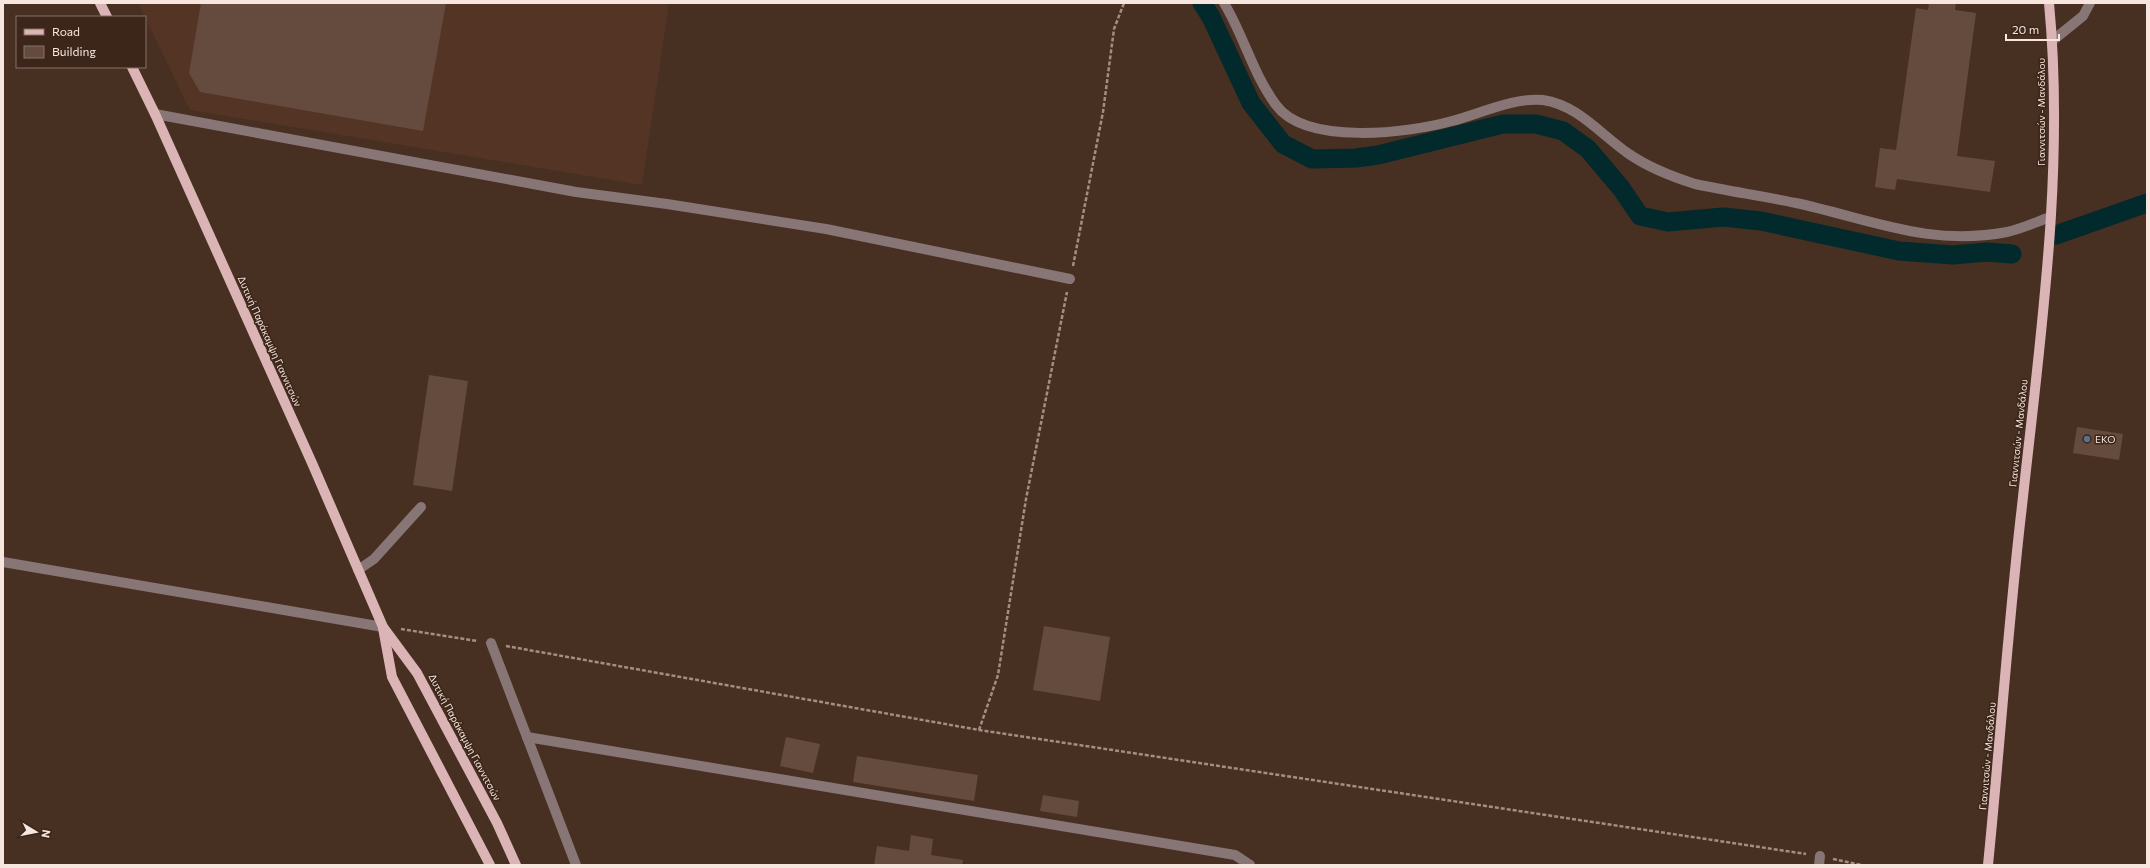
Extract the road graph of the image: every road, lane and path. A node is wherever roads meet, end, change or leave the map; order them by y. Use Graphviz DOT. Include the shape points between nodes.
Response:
graph roads {
  1 [pos="100,3"];
  2 [pos="1124,3"];
  3 [pos="1224,3"];
  4 [pos="2049,3"];
  5 [pos="2090,3"];
  6 [pos="106,16"];
  7 [pos="2052,41"];
  8 [pos="132,68"];
  9 [pos="154,114"];
  10 [pos="2050,217"];
  11 [pos="1070,279"];
  12 [pos="421,507"];
  13 [pos="3,562"];
  14 [pos="358,570"];
  15 [pos="383,627"];
  16 [pos="491,643"];
  17 [pos="979,730"];
  18 [pos="527,737"];
  19 [pos="1819,860"];
  20 [pos="490,865"];
  21 [pos="516,865"];
  22 [pos="576,865"];
  23 [pos="1250,865"];
  24 [pos="1862,865"];
  25 [pos="1988,865"];
  1 -- 6 [label="main road"];
  2 -- 11 [label="path" via="1114,29 1100,127"];
  3 -- 10 [label="street" via="1255,73 1277,106 1297,122 1312,127 1349,132 1401,129 1451,122 1510,104 1542,100 1579,115 1630,155 1680,180 1695,184 1796,203 1891,229 1929,235 1965,237 1996,234"];
  4 -- 7 [label="main road, Γιαννιτσών - Μανδάλου"];
  5 -- 7 [label="street" via="2083,16"];
  7 -- 10 [label="main road, Γιαννιτσών - Μανδάλου" via="2055,141"];
  8 -- 9 [label="main road, Δυτική Παράκαμψη Γιαννιτσών"];
  9 -- 11 [label="street" via="576,192 826,229"];
  9 -- 14 [label="main road, Δυτική Παράκαμψη Γιαννιτσών"];
  10 -- 25 [label="main road, Γιαννιτσών - Μανδάλου" via="2044,312 2016,562"];
  11 -- 17 [label="path" via="1026,499 998,675"];
  12 -- 14 [label="street" via="374,559"];
  13 -- 15 [label="street"];
  14 -- 15 [label="main road, Δυτική Παράκαμψη Γιαννιτσών"];
  15 -- 16 [label="path"];
  15 -- 20 [label="main road, Δυτική Παράκαμψη Γιαννιτσών" via="392,677"];
  15 -- 21 [label="main road, Δυτική Παράκαμψη Γιαννιτσών" via="418,673 497,823"];
  16 -- 17 [label="path"];
  16 -- 18 [label="street"];
  17 -- 19 [label="path"];
  18 -- 22 [label="street"];
  18 -- 23 [label="street" via="1235,855"];
  19 -- 24 [label="path"];
}
